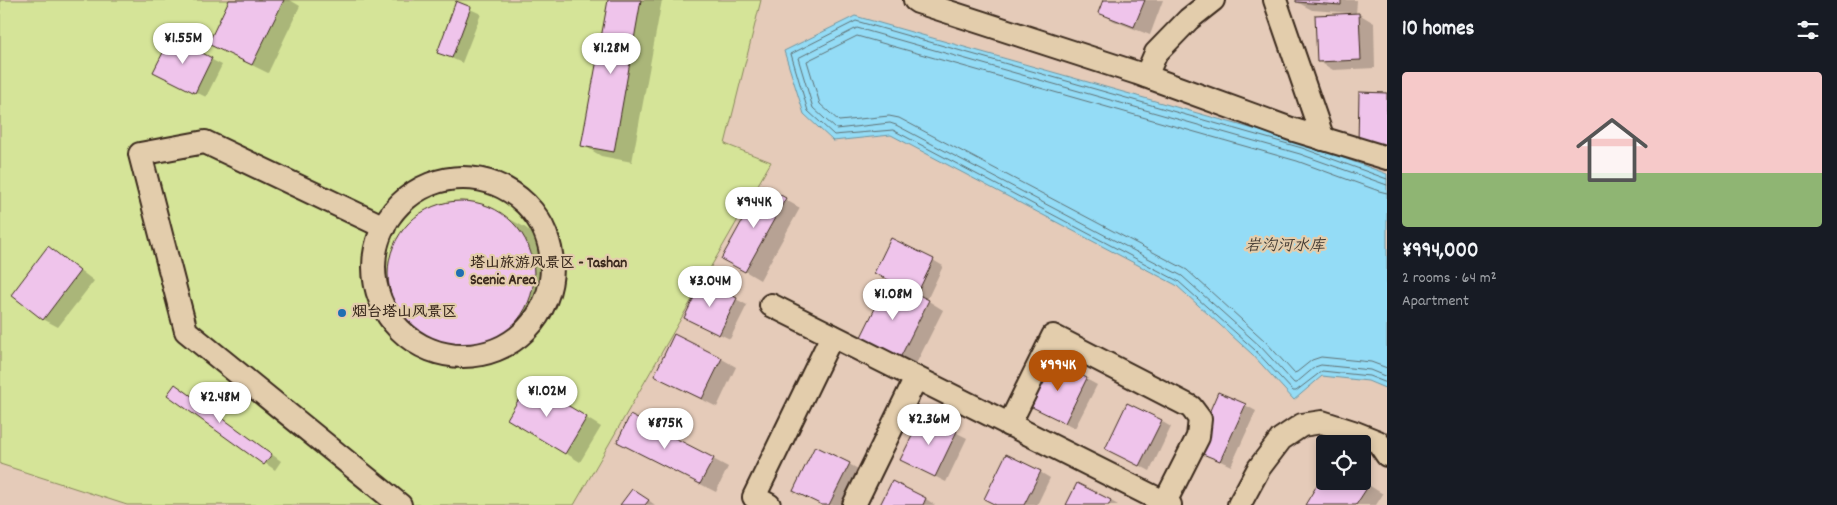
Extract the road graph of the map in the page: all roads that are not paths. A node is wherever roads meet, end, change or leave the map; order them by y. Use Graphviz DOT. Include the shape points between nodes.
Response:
graph roads {
  1 [pos="915,0"];
  2 [pos="1213,0"];
  3 [pos="1275,0"];
  4 [pos="1146,76"];
  5 [pos="1323,139"];
  6 [pos="1387,158"];
  7 [pos="384,227"];
  8 [pos="771,306"];
  9 [pos="832,336"];
  10 [pos="916,378"];
  11 [pos="1009,425"];
  12 [pos="1387,455"];
  13 [pos="1161,503"];
  14 [pos="400,505"];
  15 [pos="769,505"];
  16 [pos="854,505"];
  17 [pos="1239,505"];
  1 -- 4 [label="street"];
  2 -- 4 [label="street" via="1156,53"];
  3 -- 5 [label="street"];
  4 -- 5 [label="street"];
  5 -- 6 [label="street"];
  7 -- 7 [label="street" via="408,197 436,183 460,177 483,181 518,196 542,222 547,240 551,272 544,302 536,318 515,342 489,354 440,352 422,346 386,317 376,295 374,261"];
  7 -- 14 [label="street" via="205,142 140,154 186,331"];
  8 -- 9 [label="street"];
  9 -- 10 [label="street"];
  9 -- 15 [label="street" via="754,498"];
  10 -- 11 [label="street"];
  10 -- 16 [label="street"];
  11 -- 13 [label="street"];
  11 -- 13 [label="street" via="1053,336 1191,407 1200,419 1198,437"];
  12 -- 17 [label="street" via="1378,442 1353,432 1322,422 1302,425 1281,439"];
}
